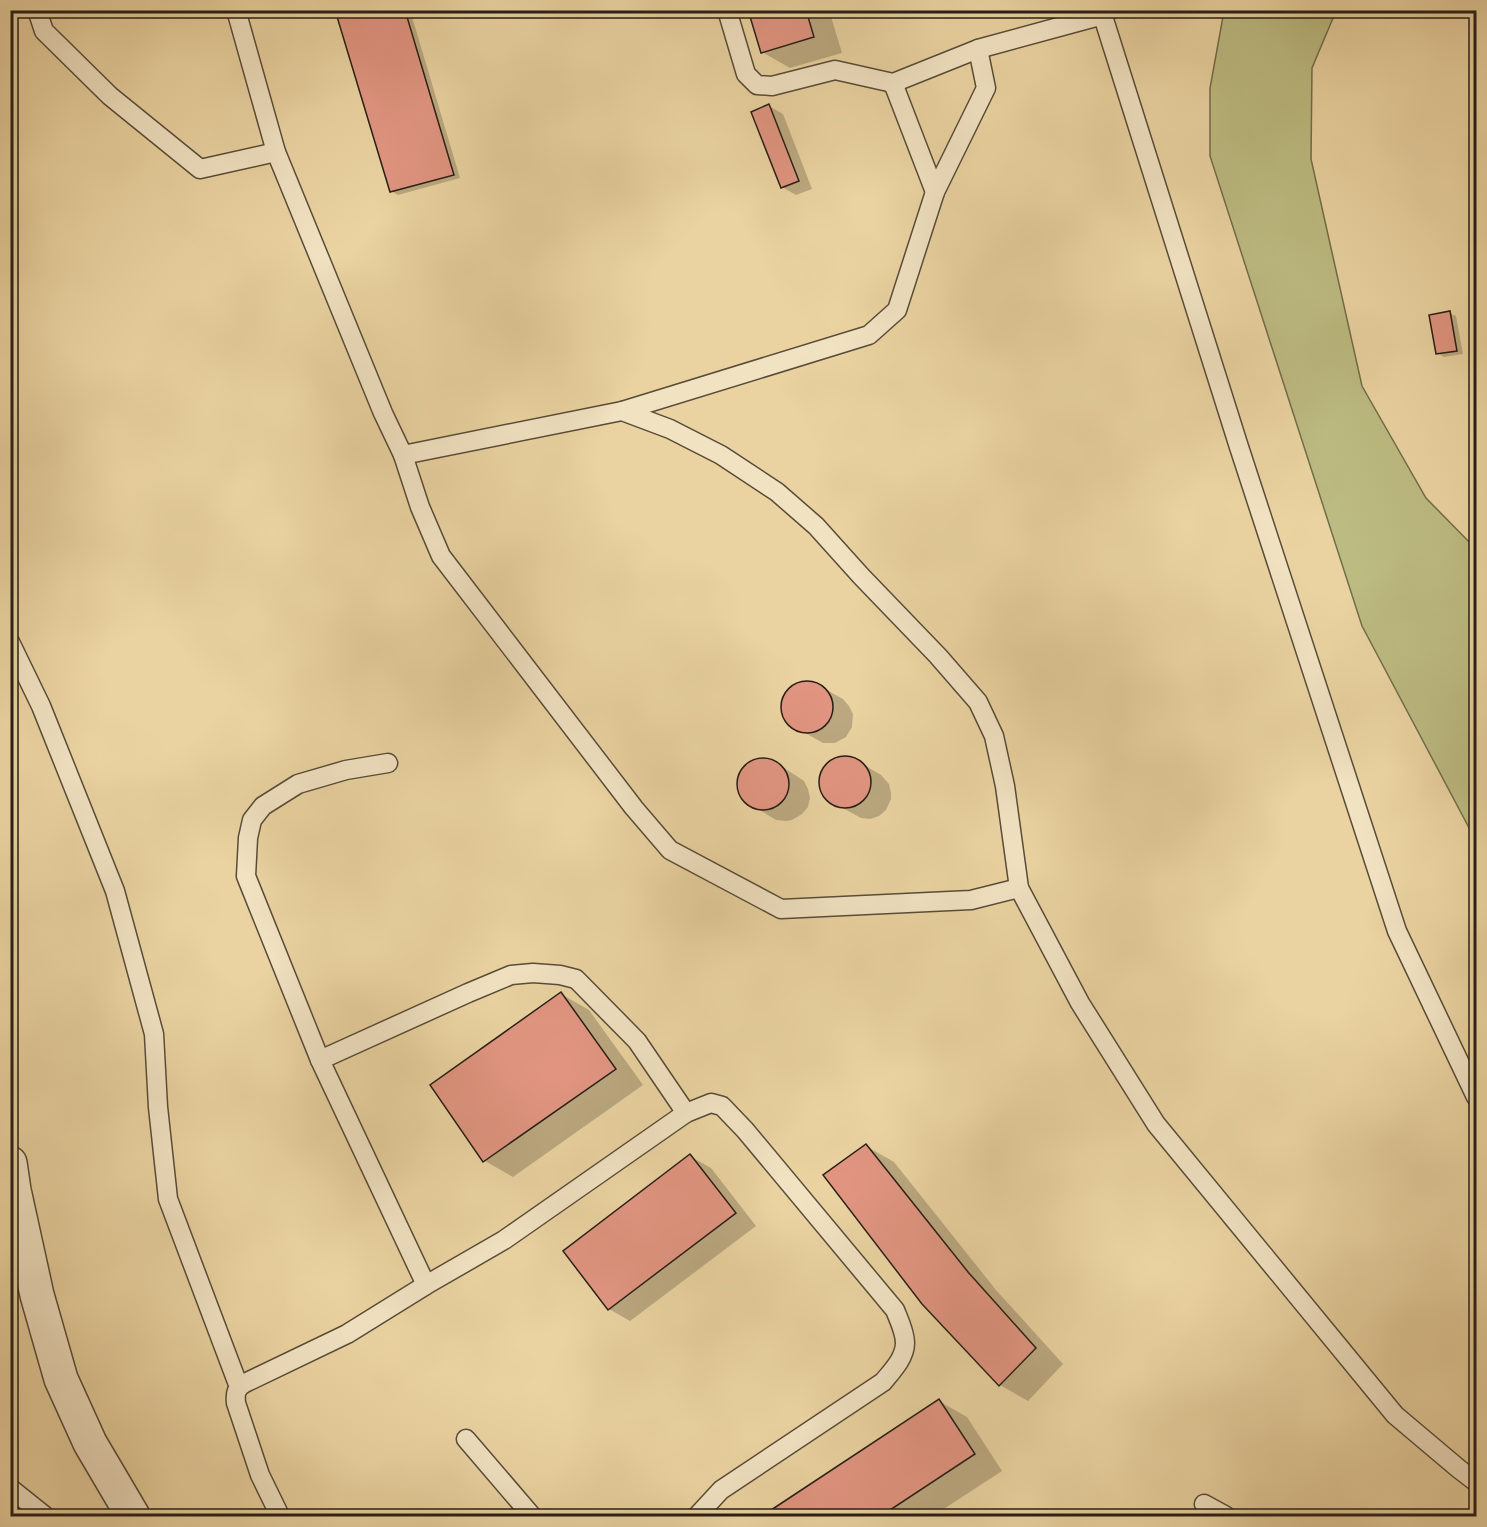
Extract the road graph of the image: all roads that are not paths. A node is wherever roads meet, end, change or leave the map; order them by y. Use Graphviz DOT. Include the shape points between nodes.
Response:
graph roads {
  1 [pos="37,10"];
  2 [pos="236,10"];
  3 [pos="727,10"];
  4 [pos="1105,12"];
  5 [pos="978,49"];
  6 [pos="893,83"];
  7 [pos="276,152"];
  8 [pos="935,192"];
  9 [pos="622,411"];
  10 [pos="403,455"];
  11 [pos="10,642"];
  12 [pos="388,763"];
  13 [pos="1018,888"];
  14 [pos="320,1060"];
  15 [pos="1476,1097"];
  16 [pos="686,1113"];
  17 [pos="10,1163"];
  18 [pos="426,1285"];
  19 [pos="239,1387"];
  20 [pos="466,1439"];
  21 [pos="1476,1482"];
  22 [pos="10,1488"];
  23 [pos="1204,1504"];
  24 [pos="45,1516"];
  25 [pos="133,1516"];
  26 [pos="280,1516"];
  27 [pos="532,1516"];
  28 [pos="697,1516"];
  29 [pos="1226,1516"];
  1 -- 7 [label="lane" via="45,31 110,96 200,169"];
  2 -- 7 [label="lane"];
  3 -- 6 [label="lane" via="746,74 757,85 772,87 835,70"];
  4 -- 5 [label="lane"];
  4 -- 15 [label="lane" via="1239,447 1397,931"];
  5 -- 6 [label="lane"];
  5 -- 8 [label="lane" via="986,88"];
  6 -- 8 [label="lane"];
  7 -- 10 [label="lane"];
  8 -- 9 [label="lane" via="897,310 869,335"];
  9 -- 10 [label="lane"];
  9 -- 13 [label="lane" via="670,429 721,455 777,492 816,526 978,702 994,736 1005,786"];
  10 -- 13 [label="lane" via="441,556 670,850 781,909 971,900"];
  11 -- 19 [label="lane" via="41,706 115,891 154,1034 168,1199"];
  12 -- 14 [label="lane" via="298,784 263,806 252,820 246,876"];
  13 -- 21 [label="lane" via="1080,1003 1156,1124 1395,1415"];
  14 -- 16 [label="lane" via="511,975 560,975 576,979 637,1041"];
  14 -- 18 [label="lane"];
  16 -- 18 [label="lane" via="504,1240"];
  16 -- 28 [label="lane" via="711,1103 722,1106 745,1130 895,1310 906,1345 899,1363 883,1382 720,1490"];
  17 -- 25 [label="street" via="37,1295 62,1379 90,1443"];
  18 -- 19 [label="lane" via="347,1334"];
  19 -- 26 [label="lane" via="236,1403 260,1475"];
  20 -- 27 [label="lane"];
  22 -- 24 [label="lane"];
  23 -- 29 [label="lane"];
}
